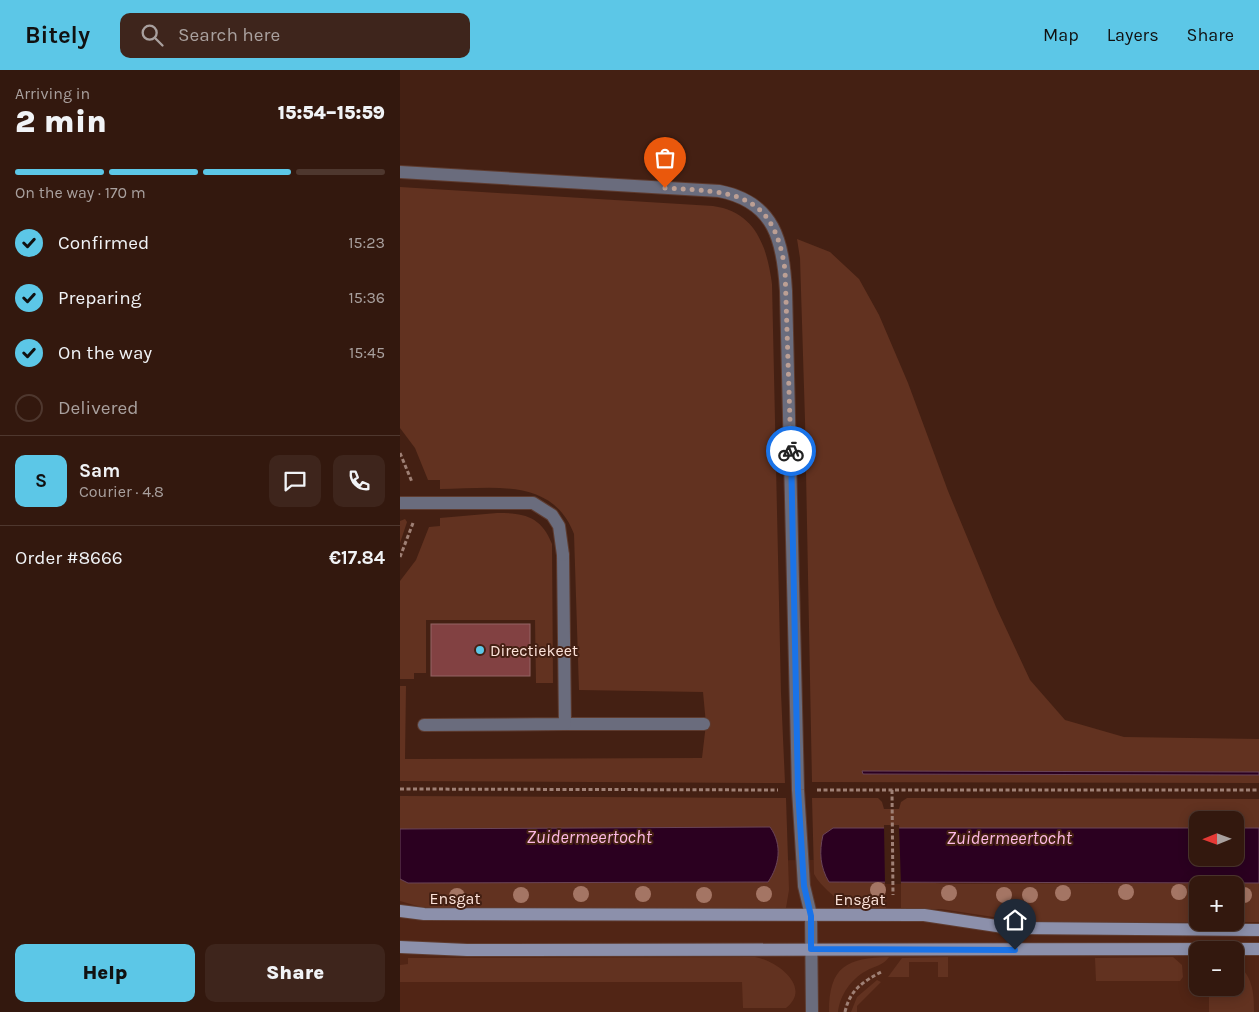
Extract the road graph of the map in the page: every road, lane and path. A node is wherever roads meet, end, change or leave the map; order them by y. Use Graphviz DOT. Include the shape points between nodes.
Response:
graph roads {
  1 [pos="400,172"];
  2 [pos="400,453"];
  3 [pos="414,488"];
  4 [pos="400,503"];
  5 [pos="414,518"];
  6 [pos="400,557"];
  7 [pos="565,724"];
  8 [pos="704,724"];
  9 [pos="424,725"];
  10 [pos="400,789"];
  11 [pos="798,790"];
  12 [pos="892,790"];
  13 [pos="1259,790"];
  14 [pos="893,894"];
  15 [pos="400,911"];
  16 [pos="811,916"];
  17 [pos="1259,930"];
  18 [pos="400,947"];
  19 [pos="811,949"];
  20 [pos="1259,949"];
  21 [pos="812,1012"];
  1 -- 11 [label="street" via="719,191 748,200 771,223 782,249 786,291"];
  2 -- 3 [label="path"];
  4 -- 7 [label="street" via="533,503 552,515 559,526 563,555"];
  5 -- 6 [label="path"];
  7 -- 8 [label="street"];
  7 -- 9 [label="street"];
  10 -- 11 [label="path"];
  11 -- 12 [label="path"];
  11 -- 16 [label="street" via="804,886"];
  12 -- 13 [label="path"];
  12 -- 14 [label="path"];
  15 -- 16 [label="main road, Ensgat" via="424,914"];
  16 -- 17 [label="main road, Ensgat" via="924,915 1010,928"];
  16 -- 19 [label="street"];
  18 -- 19 [label="main road" via="467,950"];
  19 -- 20 [label="main road"];
  19 -- 21 [label="street"];
}
